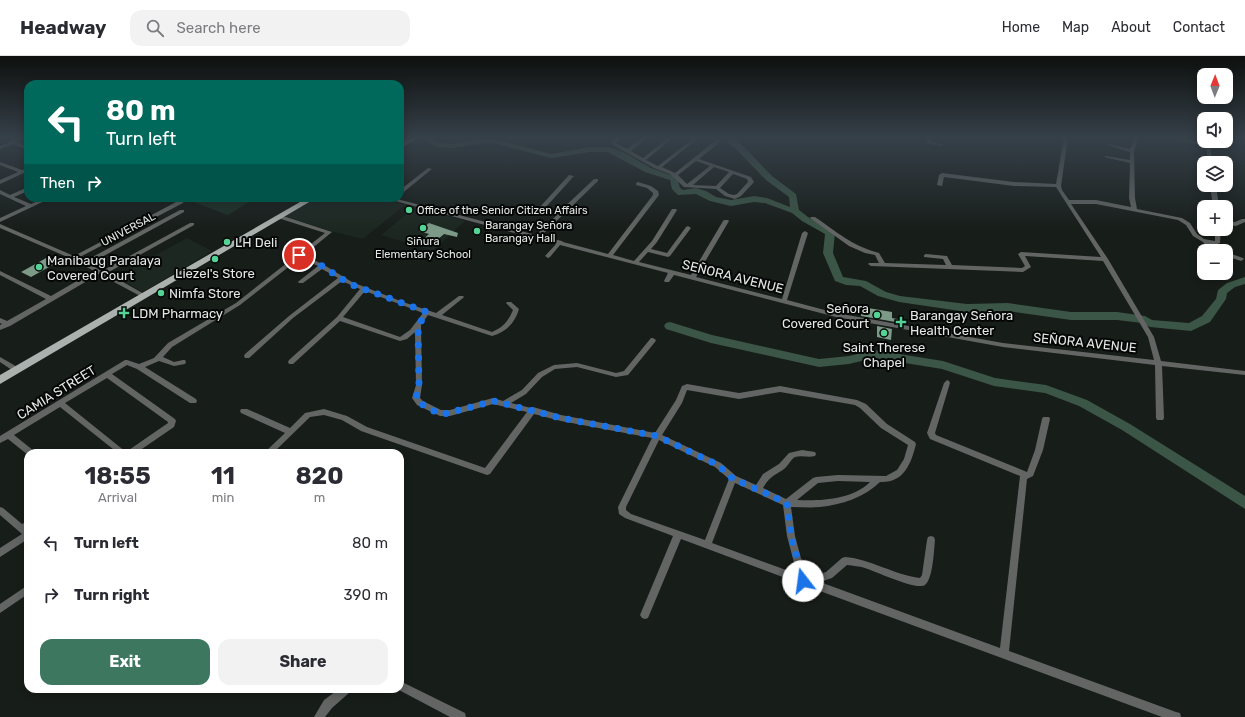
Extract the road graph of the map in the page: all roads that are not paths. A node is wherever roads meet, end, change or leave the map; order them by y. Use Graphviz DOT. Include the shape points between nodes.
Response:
graph roads {
  1 [pos="12,168"];
  2 [pos="658,168"];
  3 [pos="685,168"];
  4 [pos="711,168"];
  5 [pos="719,168"];
  6 [pos="1061,168"];
  7 [pos="1132,168"];
  8 [pos="430,169"];
  9 [pos="22,172"];
  10 [pos="732,172"];
  11 [pos="675,175"];
  12 [pos="571,176"];
  13 [pos="596,180"];
  14 [pos="0,182"];
  15 [pos="638,184"];
  16 [pos="940,185"];
  17 [pos="688,186"];
  18 [pos="1058,186"];
  19 [pos="717,188"];
  20 [pos="24,190"];
  21 [pos="404,190"];
  22 [pos="0,192"];
  23 [pos="11,196"];
  24 [pos="404,201"];
  25 [pos="40,202"];
  26 [pos="181,202"];
  27 [pos="305,202"];
  28 [pos="1067,202"];
  29 [pos="31,206"];
  30 [pos="1134,209"];
  31 [pos="674,210"];
  32 [pos="182,211"];
  33 [pos="558,215"];
  34 [pos="280,217"];
  35 [pos="813,218"];
  36 [pos="0,220"];
  37 [pos="1244,220"];
  38 [pos="726,221"];
  39 [pos="192,224"];
  40 [pos="1233,224"];
  41 [pos="0,226"];
  42 [pos="688,228"];
  43 [pos="805,233"];
  44 [pos="1218,236"];
  45 [pos="537,237"];
  46 [pos="1205,241"];
  47 [pos="560,242"];
  48 [pos="1207,244"];
  49 [pos="647,250"];
  50 [pos="299,255"];
  51 [pos="548,256"];
  52 [pos="609,256"];
  53 [pos="926,256"];
  54 [pos="1233,256"];
  55 [pos="74,258"];
  56 [pos="1105,259"];
  57 [pos="1241,259"];
  58 [pos="636,262"];
  59 [pos="84,264"];
  60 [pos="871,264"];
  61 [pos="883,264"];
  62 [pos="322,266"];
  63 [pos="950,267"];
  64 [pos="101,272"];
  65 [pos="672,272"];
  66 [pos="0,273"];
  67 [pos="693,277"];
  68 [pos="342,278"];
  69 [pos="667,281"];
  70 [pos="301,282"];
  71 [pos="364,288"];
  72 [pos="144,296"];
  73 [pos="461,297"];
  74 [pos="51,299"];
  75 [pos="784,301"];
  76 [pos="509,303"];
  77 [pos="427,312"];
  78 [pos="437,315"];
  79 [pos="338,318"];
  80 [pos="0,320"];
  81 [pos="8,324"];
  82 [pos="418,326"];
  83 [pos="0,328"];
  84 [pos="653,340"];
  85 [pos="246,356"];
  86 [pos="158,358"];
  87 [pos="0,359"];
  88 [pos="183,362"];
  89 [pos="291,362"];
  90 [pos="1158,362"];
  91 [pos="139,367"];
  92 [pos="17,370"];
  93 [pos="1245,372"];
  94 [pos="107,374"];
  95 [pos="0,380"];
  96 [pos="947,383"];
  97 [pos="193,401"];
  98 [pos="60,403"];
  99 [pos="506,403"];
  100 [pos="533,410"];
  101 [pos="244,411"];
  102 [pos="1160,418"];
  103 [pos="1046,419"];
  104 [pos="291,432"];
  105 [pos="9,435"];
  106 [pos="657,436"];
  107 [pos="0,440"];
  108 [pos="25,449"];
  109 [pos="118,449"];
  110 [pos="136,449"];
  111 [pos="272,449"];
  112 [pos="812,454"];
  113 [pos="1026,475"];
  114 [pos="732,478"];
  115 [pos="879,478"];
  116 [pos="758,489"];
  117 [pos="787,503"];
  118 [pos="0,510"];
  119 [pos="24,529"];
  120 [pos="24,533"];
  121 [pos="678,535"];
  122 [pos="930,540"];
  123 [pos="707,545"];
  124 [pos="0,553"];
  125 [pos="806,582"];
  126 [pos="24,593"];
  127 [pos="0,609"];
  128 [pos="645,615"];
  129 [pos="1004,654"];
  130 [pos="404,688"];
  131 [pos="342,693"];
  132 [pos="319,717"];
  133 [pos="461,717"];
  134 [pos="1176,717"];
  1 -- 9 [label="street"];
  2 -- 11 [label="street"];
  3 -- 11 [label="street"];
  4 -- 17 [label="street"];
  5 -- 10 [label="street"];
  6 -- 18 [label="street"];
  7 -- 30 [label="street"];
  8 -- 21 [label="street"];
  9 -- 14 [label="street"];
  10 -- 19 [label="street"];
  10 -- 19 [label="street" via="749,178 751,182 735,197"];
  11 -- 17 [label="street" via="681,183"];
  12 -- 33 [label="street" via="542,208 543,211"];
  13 -- 33 [label="street"];
  15 -- 52 [label="street" via="649,187 656,195"];
  16 -- 18 [label="street" via="942,175 1014,184"];
  17 -- 19 [label="street"];
  18 -- 28 [label="street"];
  20 -- 23 [label="street"];
  22 -- 23 [label="street"];
  23 -- 29 [label="street"];
  24 -- 45 [label="street, SEÑORA AVENUE"];
  25 -- 29 [label="street"];
  26 -- 55 [label="street"];
  27 -- 34 [label="main road"];
  28 -- 30 [label="street" via="1096,202"];
  28 -- 56 [label="street"];
  29 -- 36 [label="street"];
  30 -- 46 [label="street" via="1180,219 1188,224 1195,235"];
  31 -- 49 [label="street"];
  32 -- 59 [label="street, UNIVERSAL"];
  33 -- 45 [label="street"];
  34 -- 50 [label="street" via="329,232"];
  34 -- 72 [label="main road"];
  35 -- 61 [label="street" via="844,242 877,254"];
  37 -- 40 [label="street"];
  38 -- 67 [label="street"];
  39 -- 64 [label="street"];
  41 -- 55 [label="street"];
  42 -- 49 [label="street" via="668,256"];
  43 -- 75 [label="street"];
  44 -- 46 [label="street" via="1218,242"];
  45 -- 47 [label="street, SEÑORA AVENUE"];
  46 -- 48 [label="street"];
  47 -- 51 [label="street"];
  47 -- 52 [label="street, SEÑORA AVENUE"];
  49 -- 58 [label="street"];
  50 -- 62 [label="street"];
  50 -- 86 [label="street" via="226,312 170,344"];
  52 -- 58 [label="street, SEÑORA AVENUE"];
  53 -- 63 [label="street" via="945,257"];
  54 -- 57 [label="street"];
  55 -- 59 [label="street"];
  56 -- 63 [label="street" via="1021,254 1028,267 1023,270"];
  56 -- 90 [label="street" via="1151,337"];
  58 -- 65 [label="street, SEÑORA AVENUE"];
  59 -- 64 [label="street"];
  60 -- 61 [label="street"];
  61 -- 63 [label="street"];
  62 -- 68 [label="street"];
  62 -- 70 [label="street"];
  64 -- 72 [label="street"];
  64 -- 74 [label="street"];
  65 -- 67 [label="street, SEÑORA AVENUE"];
  65 -- 69 [label="street"];
  66 -- 74 [label="street"];
  67 -- 75 [label="street, SEÑORA AVENUE"];
  68 -- 71 [label="street" via="350,284"];
  68 -- 85 [label="street"];
  71 -- 77 [label="street"];
  71 -- 79 [label="street"];
  72 -- 92 [label="main road"];
  73 -- 78 [label="street"];
  74 -- 81 [label="street"];
  75 -- 90 [label="street, SEÑORA AVENUE" via="836,315 1003,345"];
  76 -- 78 [label="street" via="516,309 514,316 500,332 492,334"];
  77 -- 78 [label="street"];
  77 -- 82 [label="street"];
  79 -- 82 [label="street" via="400,339"];
  79 -- 89 [label="street"];
  80 -- 81 [label="street"];
  81 -- 83 [label="street"];
  82 -- 99 [label="street" via="419,385 416,398 420,403 444,414 489,402"];
  84 -- 99 [label="street" via="622,375 578,365 554,367"];
  86 -- 88 [label="street" via="174,364"];
  86 -- 91 [label="street"];
  87 -- 92 [label="street"];
  90 -- 93 [label="street, SEÑORA AVENUE"];
  90 -- 102 [label="street"];
  91 -- 94 [label="street, CAMIA STREET" via="130,362 124,363"];
  91 -- 97 [label="street"];
  92 -- 95 [label="main road"];
  94 -- 98 [label="street, CAMIA STREET"];
  94 -- 110 [label="street" via="173,422"];
  96 -- 113 [label="street" via="931,433 933,437"];
  98 -- 105 [label="street, CAMIA STREET"];
  98 -- 109 [label="street"];
  99 -- 100 [label="street"];
  100 -- 104 [label="street" via="487,472 364,429 344,418 324,412 308,415"];
  100 -- 106 [label="street" via="561,418"];
  101 -- 104 [label="street"];
  103 -- 113 [label="street" via="1039,450 1030,474"];
  104 -- 111 [label="street"];
  105 -- 107 [label="street, CAMIA STREET"];
  105 -- 108 [label="street"];
  106 -- 114 [label="street" via="718,465"];
  106 -- 115 [label="street" via="686,387 739,396 774,389 796,391 857,403 884,426 912,444 908,460 900,472 887,479"];
  106 -- 121 [label="street" via="622,507 622,512"];
  112 -- 116 [label="street" via="792,455 782,466 766,476"];
  113 -- 129 [label="street" via="1023,477"];
  114 -- 116 [label="street"];
  114 -- 123 [label="street"];
  115 -- 117 [label="street" via="870,487 837,501 819,504"];
  115 -- 117 [label="street" via="816,480"];
  116 -- 117 [label="street"];
  117 -- 125 [label="street" via="791,536"];
  118 -- 119 [label="street"];
  120 -- 124 [label="street"];
  121 -- 123 [label="street"];
  121 -- 128 [label="street"];
  122 -- 125 [label="street" via="926,576 922,582 908,580 858,562 845,561 829,575"];
  123 -- 125 [label="street"];
  125 -- 129 [label="street"];
  126 -- 127 [label="street"];
  129 -- 134 [label="street"];
  130 -- 133 [label="street"];
  131 -- 132 [label="street" via="328,704"];
}
